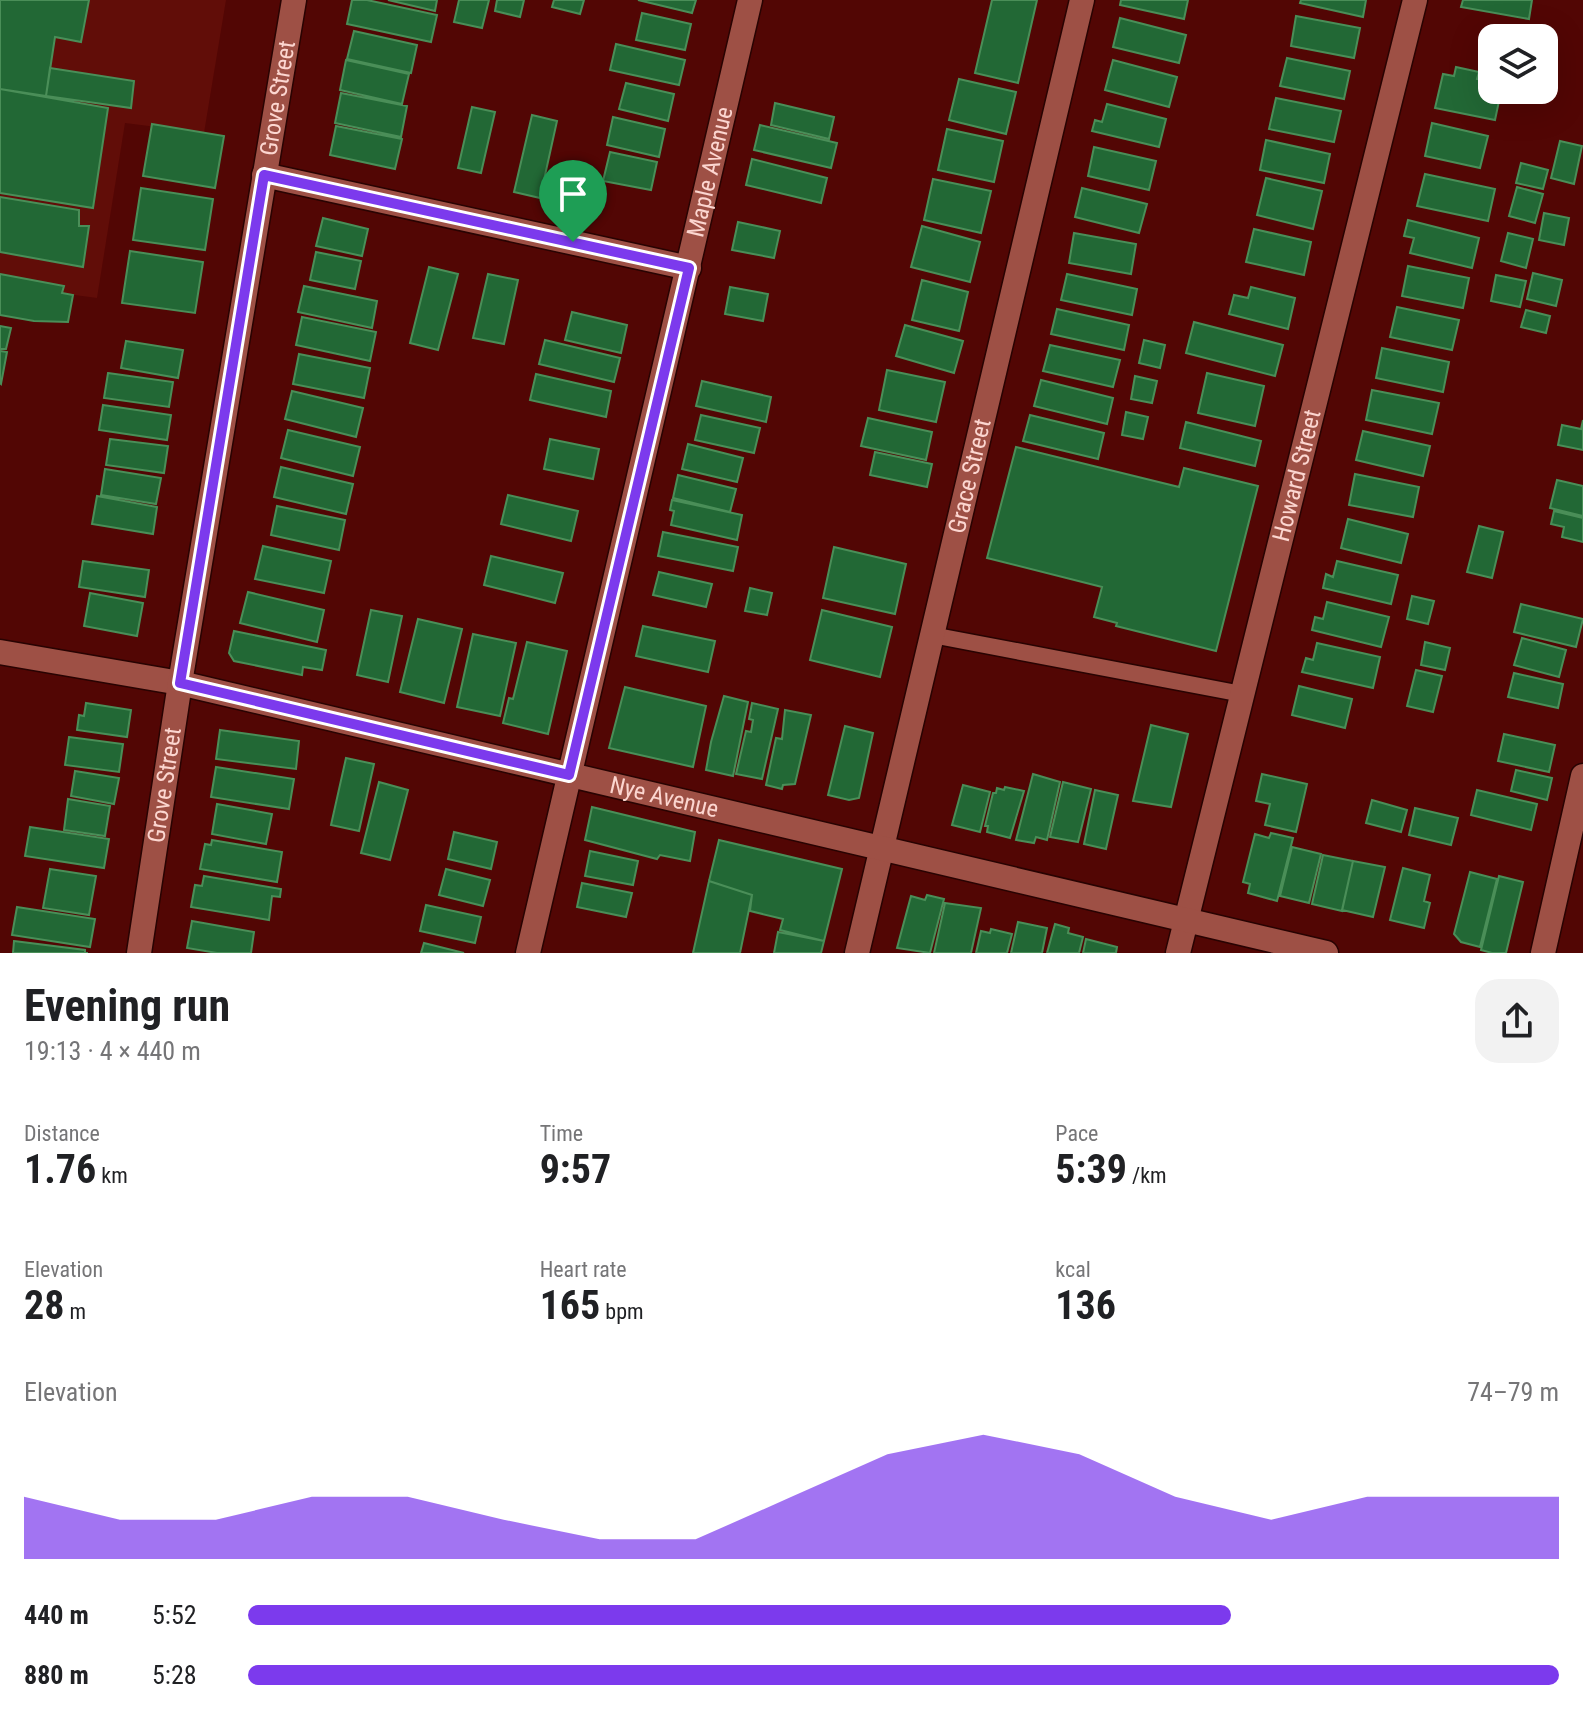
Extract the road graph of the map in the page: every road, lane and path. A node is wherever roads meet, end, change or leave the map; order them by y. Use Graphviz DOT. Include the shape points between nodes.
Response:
graph roads {
  1 [pos="294,0"];
  2 [pos="750,0"];
  3 [pos="1082,0"];
  4 [pos="1415,0"];
  5 [pos="264,175"];
  6 [pos="689,268"];
  7 [pos="932,635"];
  8 [pos="0,652"];
  9 [pos="180,683"];
  10 [pos="1242,694"];
  11 [pos="569,775"];
  12 [pos="1583,776"];
  13 [pos="882,848"];
  14 [pos="1186,920"];
  15 [pos="139,953"];
  16 [pos="528,953"];
  17 [pos="857,953"];
  18 [pos="1178,953"];
  19 [pos="1326,953"];
  20 [pos="1543,953"];
  1 -- 5 [label="street, Grove Street"];
  2 -- 6 [label="street, Maple Avenue"];
  3 -- 7 [label="street, Grace Street"];
  4 -- 10 [label="street, Howard Street"];
  5 -- 6 [label="street"];
  5 -- 9 [label="street, Grove Street"];
  6 -- 11 [label="street, Maple Avenue"];
  7 -- 10 [label="lane"];
  7 -- 13 [label="street, Grace Street"];
  8 -- 9 [label="street, Nye Avenue"];
  9 -- 11 [label="street, Nye Avenue"];
  9 -- 15 [label="street, Grove Street"];
  10 -- 14 [label="street, Howard Street"];
  11 -- 13 [label="street, Nye Avenue"];
  11 -- 16 [label="street, Maple Avenue"];
  12 -- 20 [label="street"];
  13 -- 14 [label="street, Nye Avenue"];
  13 -- 17 [label="street, Grace Street"];
  14 -- 18 [label="street, Howard Street"];
  14 -- 19 [label="street, Nye Avenue"];
}
